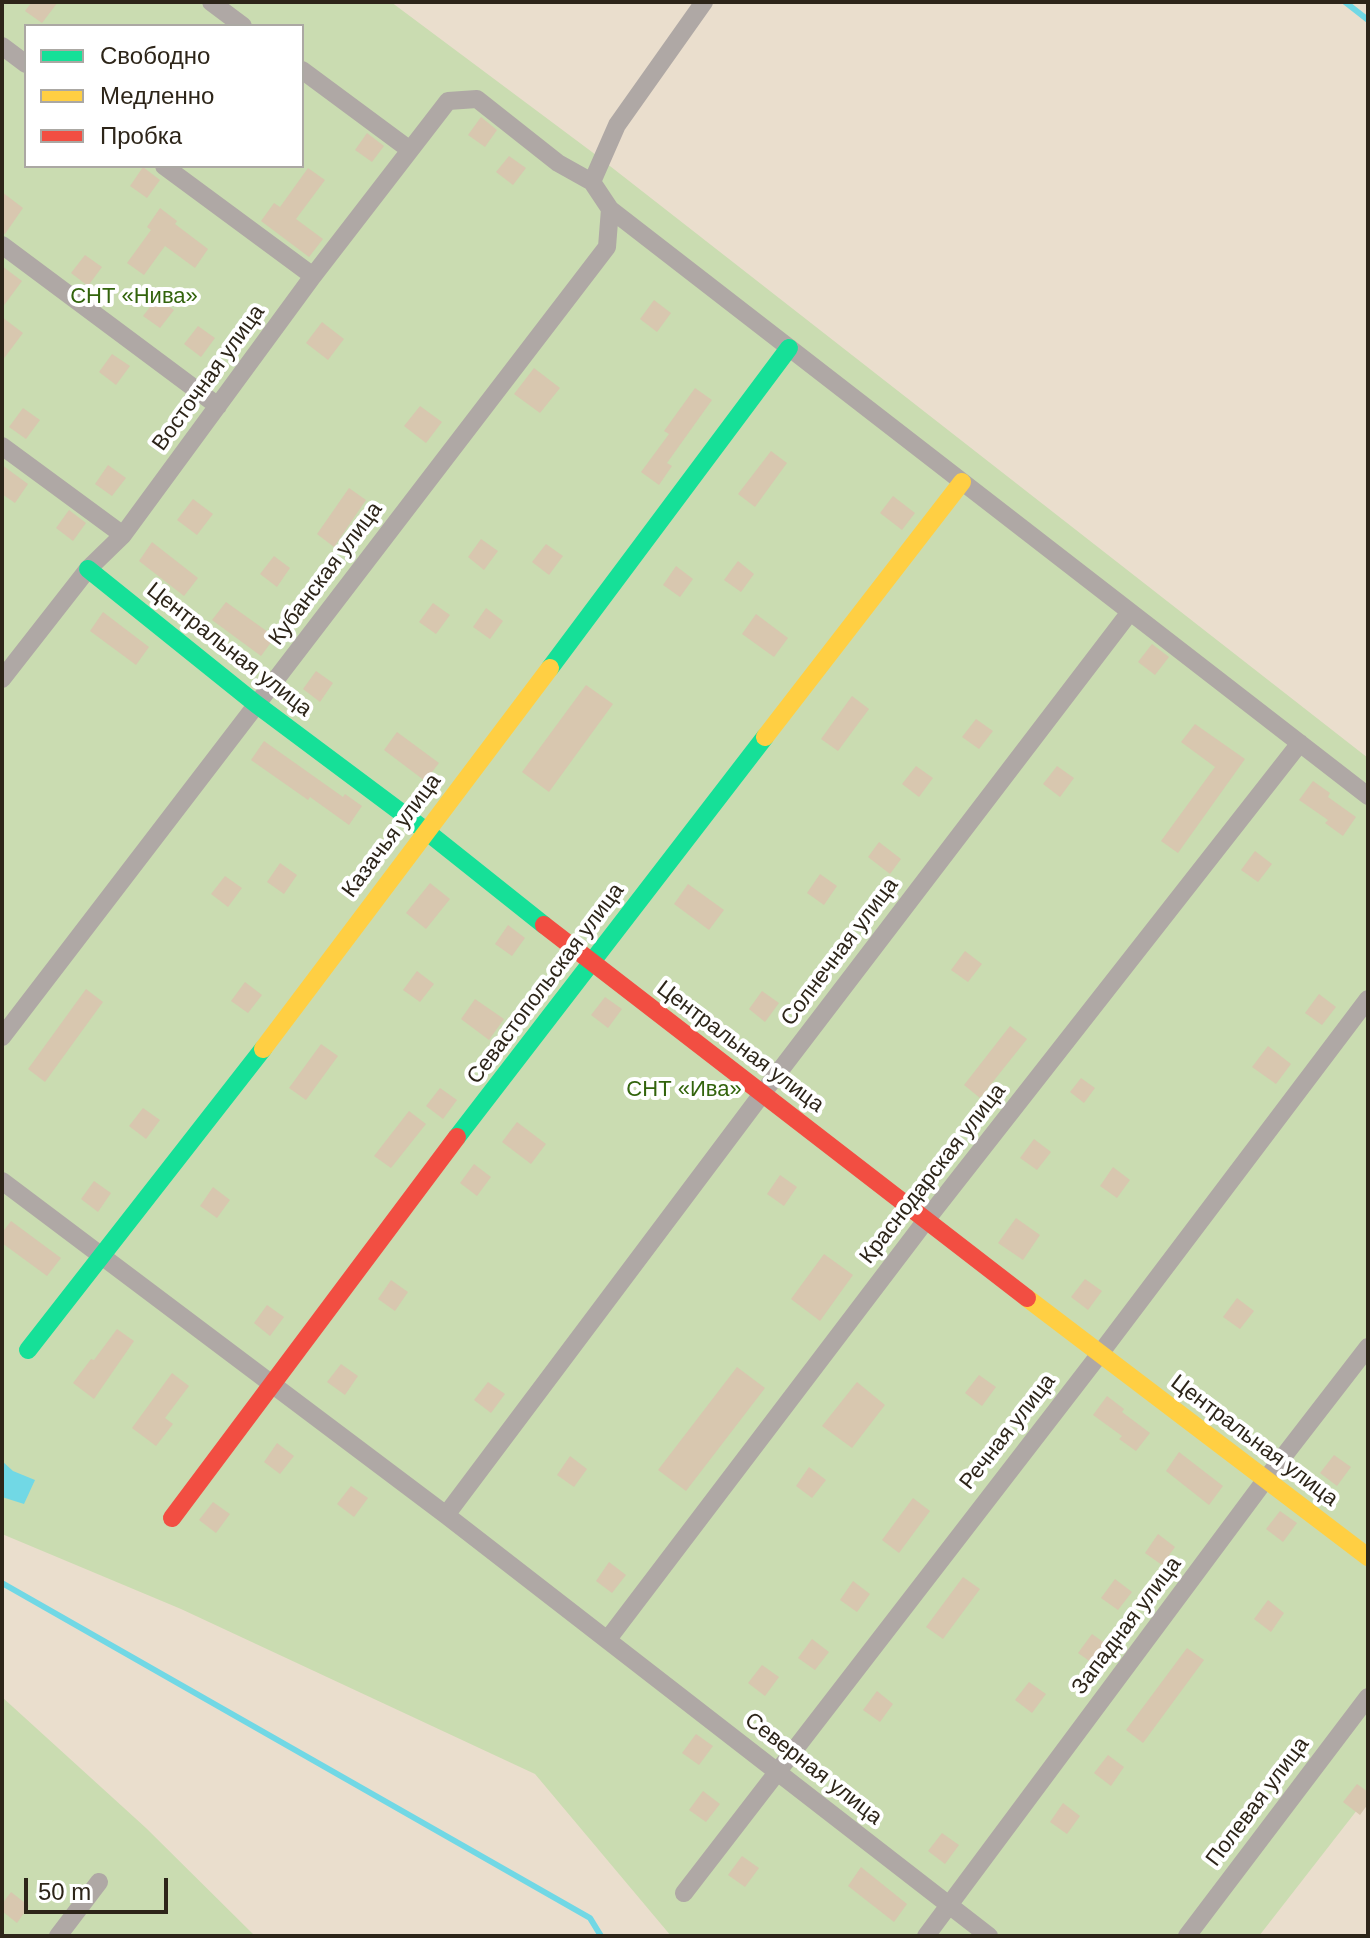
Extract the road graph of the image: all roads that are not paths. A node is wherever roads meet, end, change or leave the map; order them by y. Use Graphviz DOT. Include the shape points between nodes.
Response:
graph roads {
  1 [pos="211,2"];
  2 [pos="704,2"];
  3 [pos="240,24"];
  4 [pos="2,46"];
  5 [pos="24,62"];
  6 [pos="304,71"];
  7 [pos="410,150"];
  8 [pos="167,168"];
  9 [pos="592,182"];
  10 [pos="610,209"];
  11 [pos="2,245"];
  12 [pos="313,276"];
  13 [pos="789,348"];
  14 [pos="218,406"];
  15 [pos="2,446"];
  16 [pos="962,482"];
  17 [pos="123,535"];
  18 [pos="88,569"];
  19 [pos="1130,612"];
  20 [pos="9,655"];
  21 [pos="2,679"];
  22 [pos="256,704"];
  23 [pos="1300,743"];
  24 [pos="1368,796"];
  25 [pos="426,831"];
  26 [pos="591,963"];
  27 [pos="1368,999"];
  28 [pos="2,1037"];
  29 [pos="762,1094"];
  30 [pos="2,1181"];
  31 [pos="927,1219"];
  32 [pos="103,1256"];
  33 [pos="1368,1347"];
  34 [pos="28,1350"];
  35 [pos="1099,1355"];
  36 [pos="271,1383"];
  37 [pos="1266,1479"];
  38 [pos="446,1515"];
  39 [pos="172,1518"];
  40 [pos="1368,1557"];
  41 [pos="608,1639"];
  42 [pos="1368,1697"];
  43 [pos="777,1770"];
  44 [pos="99,1882"];
  45 [pos="684,1893"];
  46 [pos="949,1906"];
  47 [pos="58,1936"];
  48 [pos="926,1936"];
  49 [pos="989,1936"];
  50 [pos="1187,1936"];
  1 -- 3 [label="street"];
  2 -- 9 [label="street" via="617,125"];
  4 -- 5 [label="street"];
  6 -- 7 [label="street"];
  7 -- 9 [label="street, Восточная улица" via="448,101 477,99 558,163"];
  7 -- 12 [label="street, Восточная улица"];
  8 -- 12 [label="street"];
  9 -- 10 [label="street"];
  10 -- 13 [label="street"];
  10 -- 22 [label="street, Кубанская улица" via="607,247"];
  11 -- 14 [label="street"];
  12 -- 14 [label="street, Восточная улица"];
  13 -- 16 [label="street"];
  13 -- 25 [label="street, Казачья улица"];
  14 -- 17 [label="street, Восточная улица"];
  15 -- 17 [label="street"];
  16 -- 19 [label="street"];
  16 -- 26 [label="street, Севастопольская улица"];
  17 -- 18 [label="street, Восточная улица"];
  18 -- 20 [label="street, Восточная улица"];
  18 -- 22 [label="street, Центральная улица"];
  19 -- 23 [label="street"];
  19 -- 29 [label="street, Солнечная улица"];
  20 -- 21 [label="street, Восточная улица"];
  22 -- 25 [label="street, Центральная улица"];
  22 -- 28 [label="street, Кубанская улица"];
  23 -- 24 [label="street"];
  23 -- 31 [label="street, Краснодарская улица"];
  25 -- 26 [label="street, Центральная улица"];
  25 -- 32 [label="street, Казачья улица"];
  26 -- 29 [label="street, Центральная улица"];
  26 -- 36 [label="street, Севастопольская улица"];
  27 -- 35 [label="street, Речная улица"];
  29 -- 31 [label="street, Центральная улица"];
  29 -- 38 [label="street, Солнечная улица"];
  30 -- 32 [label="street, Северная улица"];
  31 -- 35 [label="street, Центральная улица"];
  31 -- 41 [label="street, Краснодарская улица"];
  32 -- 34 [label="street, Казачья улица"];
  32 -- 36 [label="street, Северная улица"];
  33 -- 37 [label="street, Западная улица"];
  35 -- 37 [label="street, Центральная улица"];
  35 -- 43 [label="street, Речная улица"];
  36 -- 38 [label="street, Северная улица"];
  36 -- 39 [label="street, Севастопольская улица"];
  37 -- 40 [label="street, Центральная улица"];
  37 -- 46 [label="street, Западная улица"];
  38 -- 41 [label="street, Северная улица"];
  41 -- 43 [label="street, Северная улица"];
  42 -- 50 [label="street, Полевая улица"];
  43 -- 45 [label="street, Речная улица"];
  43 -- 46 [label="street, Северная улица"];
  44 -- 47 [label="street"];
  46 -- 48 [label="street, Западная улица"];
  46 -- 49 [label="street, Северная улица"];
}
